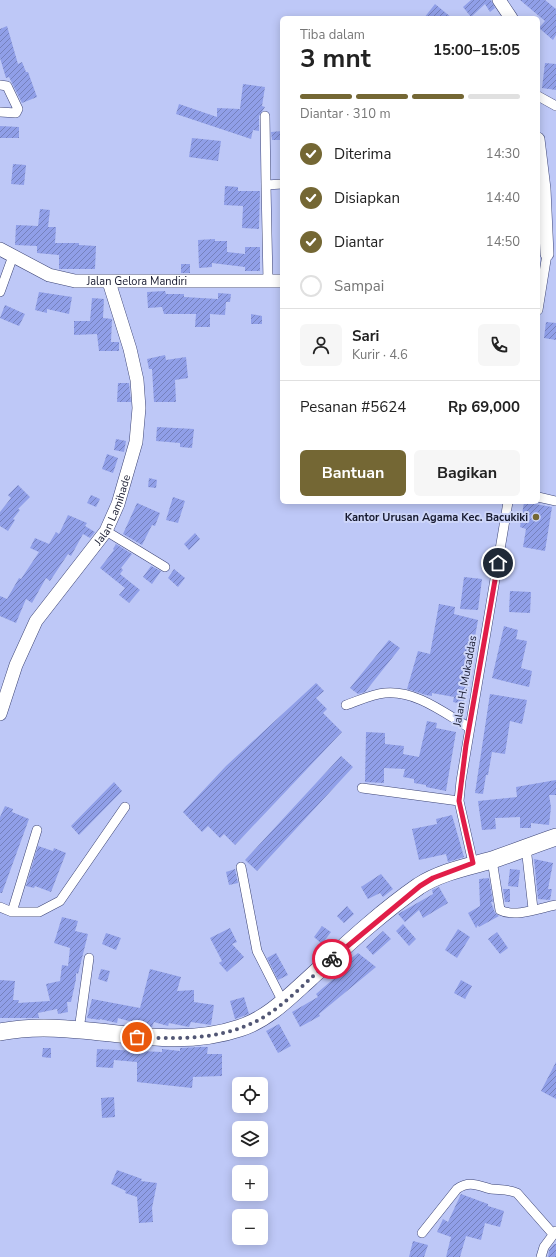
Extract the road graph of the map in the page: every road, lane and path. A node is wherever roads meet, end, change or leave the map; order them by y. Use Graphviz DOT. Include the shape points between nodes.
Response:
graph roads {
  1 [pos="499,0"];
  2 [pos="510,16"];
  3 [pos="0,85"];
  4 [pos="540,97"];
  5 [pos="556,106"];
  6 [pos="0,112"];
  7 [pos="265,116"];
  8 [pos="540,172"];
  9 [pos="280,184"];
  10 [pos="266,185"];
  11 [pos="541,189"];
  12 [pos="0,249"];
  13 [pos="547,255"];
  14 [pos="13,256"];
  15 [pos="268,281"];
  16 [pos="280,281"];
  17 [pos="109,282"];
  18 [pos="0,292"];
  19 [pos="540,298"];
  20 [pos="540,497"];
  21 [pos="556,501"];
  22 [pos="508,504"];
  23 [pos="106,531"];
  24 [pos="165,567"];
  25 [pos="4,685"];
  26 [pos="346,705"];
  27 [pos="0,714"];
  28 [pos="470,728"];
  29 [pos="362,788"];
  30 [pos="459,801"];
  31 [pos="125,808"];
  32 [pos="38,830"];
  33 [pos="556,837"];
  34 [pos="526,847"];
  35 [pos="492,860"];
  36 [pos="473,863"];
  37 [pos="241,867"];
  38 [pos="556,905"];
  39 [pos="0,907"];
  40 [pos="533,909"];
  41 [pos="12,912"];
  42 [pos="88,958"];
  43 [pos="283,1002"];
  44 [pos="79,1030"];
  45 [pos="0,1032"];
  46 [pos="422,1233"];
  47 [pos="555,1233"];
  48 [pos="541,1257"];
  1 -- 2 [label="street"];
  3 -- 6 [label="street" via="7,86 18,109 16,113"];
  4 -- 5 [label="street"];
  7 -- 10 [label="street"];
  8 -- 11 [label="street"];
  9 -- 10 [label="street"];
  10 -- 15 [label="street"];
  11 -- 13 [label="street"];
  12 -- 14 [label="street, Jalan Gelora Mandiri"];
  13 -- 19 [label="street"];
  14 -- 17 [label="street, Jalan Gelora Mandiri" via="61,279"];
  14 -- 18 [label="street"];
  15 -- 16 [label="street, Jalan Gelora Mandiri"];
  15 -- 17 [label="street, Jalan Gelora Mandiri"];
  17 -- 23 [label="street, Jalan Lamihade" via="130,349 137,380 139,408 136,442 129,469"];
  20 -- 21 [label="street"];
  22 -- 28 [label="street, Jalan H. Mukaddas"];
  23 -- 24 [label="street"];
  23 -- 25 [label="street, Jalan Lamihade" via="36,621"];
  25 -- 27 [label="street, Jalan Lamihade"];
  26 -- 28 [label="street" via="384,693 406,695 436,707"];
  28 -- 30 [label="street, Jalan H. Mukaddas"];
  29 -- 30 [label="street"];
  30 -- 36 [label="street, Jalan H. Mukaddas"];
  31 -- 41 [label="street" via="60,901 39,912"];
  32 -- 41 [label="street"];
  33 -- 34 [label="highway"];
  34 -- 35 [label="highway"];
  34 -- 40 [label="street"];
  35 -- 36 [label="highway"];
  35 -- 40 [label="street" via="500,910 506,913"];
  36 -- 43 [label="highway" via="433,878 420,886"];
  37 -- 43 [label="street" via="257,951"];
  38 -- 40 [label="street"];
  39 -- 41 [label="street"];
  42 -- 44 [label="street"];
  43 -- 44 [label="highway" via="249,1025 213,1035 150,1037"];
  44 -- 45 [label="highway" via="31,1027"];
  46 -- 47 [label="street" via="457,1189 468,1184 517,1193"];
  47 -- 48 [label="street" via="544,1247"];
}
